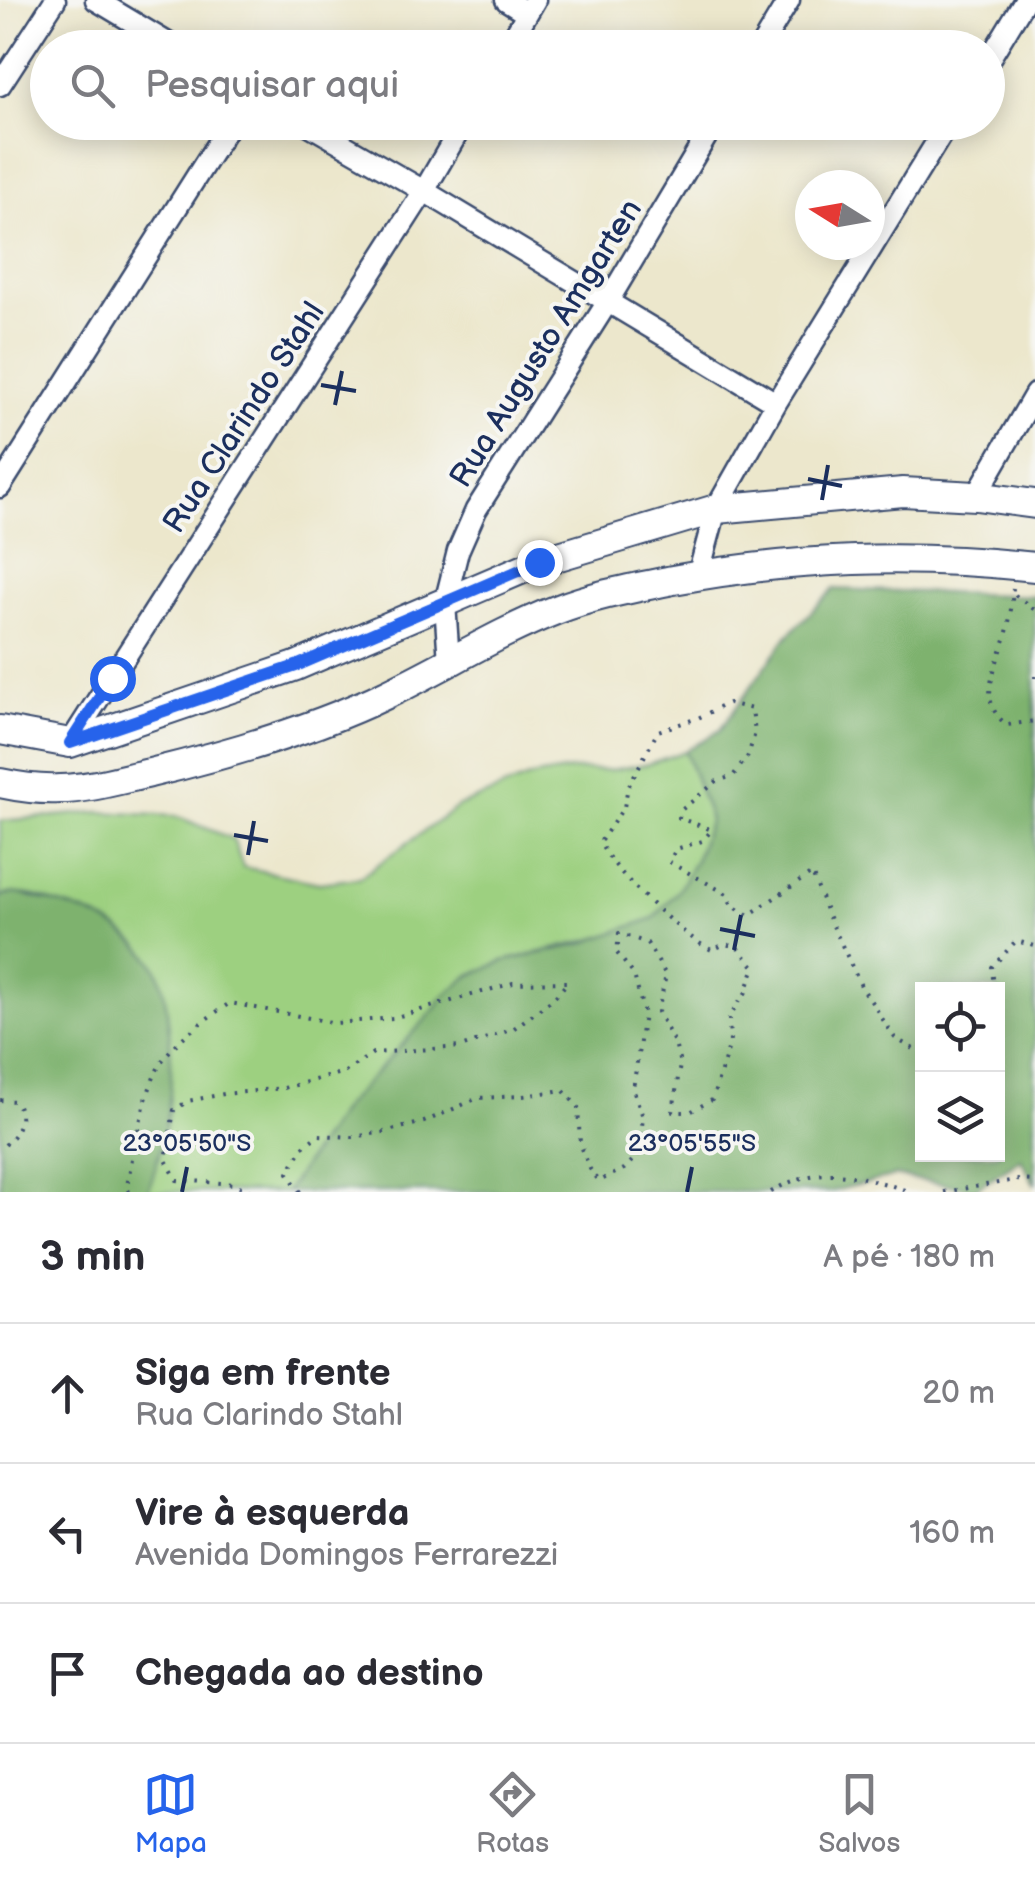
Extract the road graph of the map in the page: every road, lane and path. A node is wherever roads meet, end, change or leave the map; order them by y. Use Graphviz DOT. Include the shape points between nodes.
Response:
graph roads {
  1 [pos="54,0"];
  2 [pos="96,0"];
  3 [pos="506,0"];
  4 [pos="789,0"];
  5 [pos="1025,0"];
  6 [pos="531,6"];
  7 [pos="35,30"];
  8 [pos="146,30"];
  9 [pos="517,30"];
  10 [pos="771,30"];
  11 [pos="1005,33"];
  12 [pos="30,38"];
  13 [pos="0,85"];
  14 [pos="220,140"];
  15 [pos="335,140"];
  16 [pos="454,140"];
  17 [pos="704,140"];
  18 [pos="938,140"];
  19 [pos="424,191"];
  20 [pos="607,303"];
  21 [pos="1035,394"];
  22 [pos="776,403"];
  23 [pos="0,487"];
  24 [pos="976,496"];
  25 [pos="1035,504"];
  26 [pos="716,510"];
  27 [pos="1020,575"];
  28 [pos="698,576"];
  29 [pos="445,603"];
  30 [pos="1035,610"];
  31 [pos="449,662"];
  32 [pos="1035,722"];
  33 [pos="0,730"];
  34 [pos="70,743"];
  35 [pos="0,784"];
  36 [pos="1035,946"];
  37 [pos="993,982"];
  38 [pos="915,1050"];
  39 [pos="0,1100"];
  40 [pos="0,1150"];
  41 [pos="1035,1181"];
  42 [pos="129,1192"];
  43 [pos="252,1192"];
  44 [pos="300,1192"];
  45 [pos="771,1192"];
  46 [pos="911,1192"];
  47 [pos="944,1192"];
  1 -- 7 [label="street"];
  2 -- 8 [label="street"];
  3 -- 6 [label="street"];
  4 -- 10 [label="street"];
  5 -- 11 [label="street"];
  6 -- 9 [label="street"];
  12 -- 13 [label="street"];
  14 -- 23 [label="street"];
  15 -- 19 [label="street"];
  16 -- 19 [label="street, Rua Clarindo Stahl"];
  17 -- 20 [label="street, Rua Augusto Amgarten"];
  18 -- 22 [label="street"];
  19 -- 20 [label="street"];
  19 -- 34 [label="street, Rua Clarindo Stahl"];
  20 -- 22 [label="street"];
  20 -- 29 [label="street, Rua Augusto Amgarten" via="476,510"];
  21 -- 24 [label="street"];
  22 -- 26 [label="street"];
  24 -- 25 [label="main road"];
  24 -- 26 [label="main road" via="903,492"];
  26 -- 28 [label="street"];
  26 -- 29 [label="main road" via="539,562"];
  27 -- 28 [label="main road" via="955,559 861,558"];
  27 -- 30 [label="path"];
  27 -- 32 [label="path" via="992,669 991,699 995,716 1007,725"];
  28 -- 31 [label="main road" via="558,609"];
  29 -- 31 [label="street, Rua Augusto Amgarten"];
  29 -- 34 [label="main road" via="296,666"];
  31 -- 35 [label="main road" via="384,696 193,762 62,789"];
  33 -- 34 [label="main road"];
  36 -- 37 [label="path" via="1016,940 992,967"];
  38 -- 44 [label="path" via="895,1038 861,986 812,873 749,914 669,862 676,850 712,830 685,822 680,812 717,780 732,776 748,756 755,733 752,709 728,703 658,732 600,842 617,871 688,937 712,950 737,947 755,967 729,1018 730,1043 712,1100 673,1112 680,1064 658,1012 666,975 646,944 619,933 617,953 634,975 644,1014 633,1090 643,1116 639,1154 624,1169 599,1181 580,1142 578,1107 563,1090 478,1098 384,1132 318,1136 288,1172"];
  39 -- 40 [label="path" via="16,1101 20,1110 18,1131"];
  41 -- 47 [label="path"];
  42 -- 43 [label="path" via="136,1134 163,1060 230,1002 336,1023 393,1018 513,983 568,982 512,1029 462,1047 374,1053 346,1072 188,1101 174,1110 166,1160 177,1180 235,1184"];
  45 -- 46 [label="path" via="794,1178 825,1172"];
}
